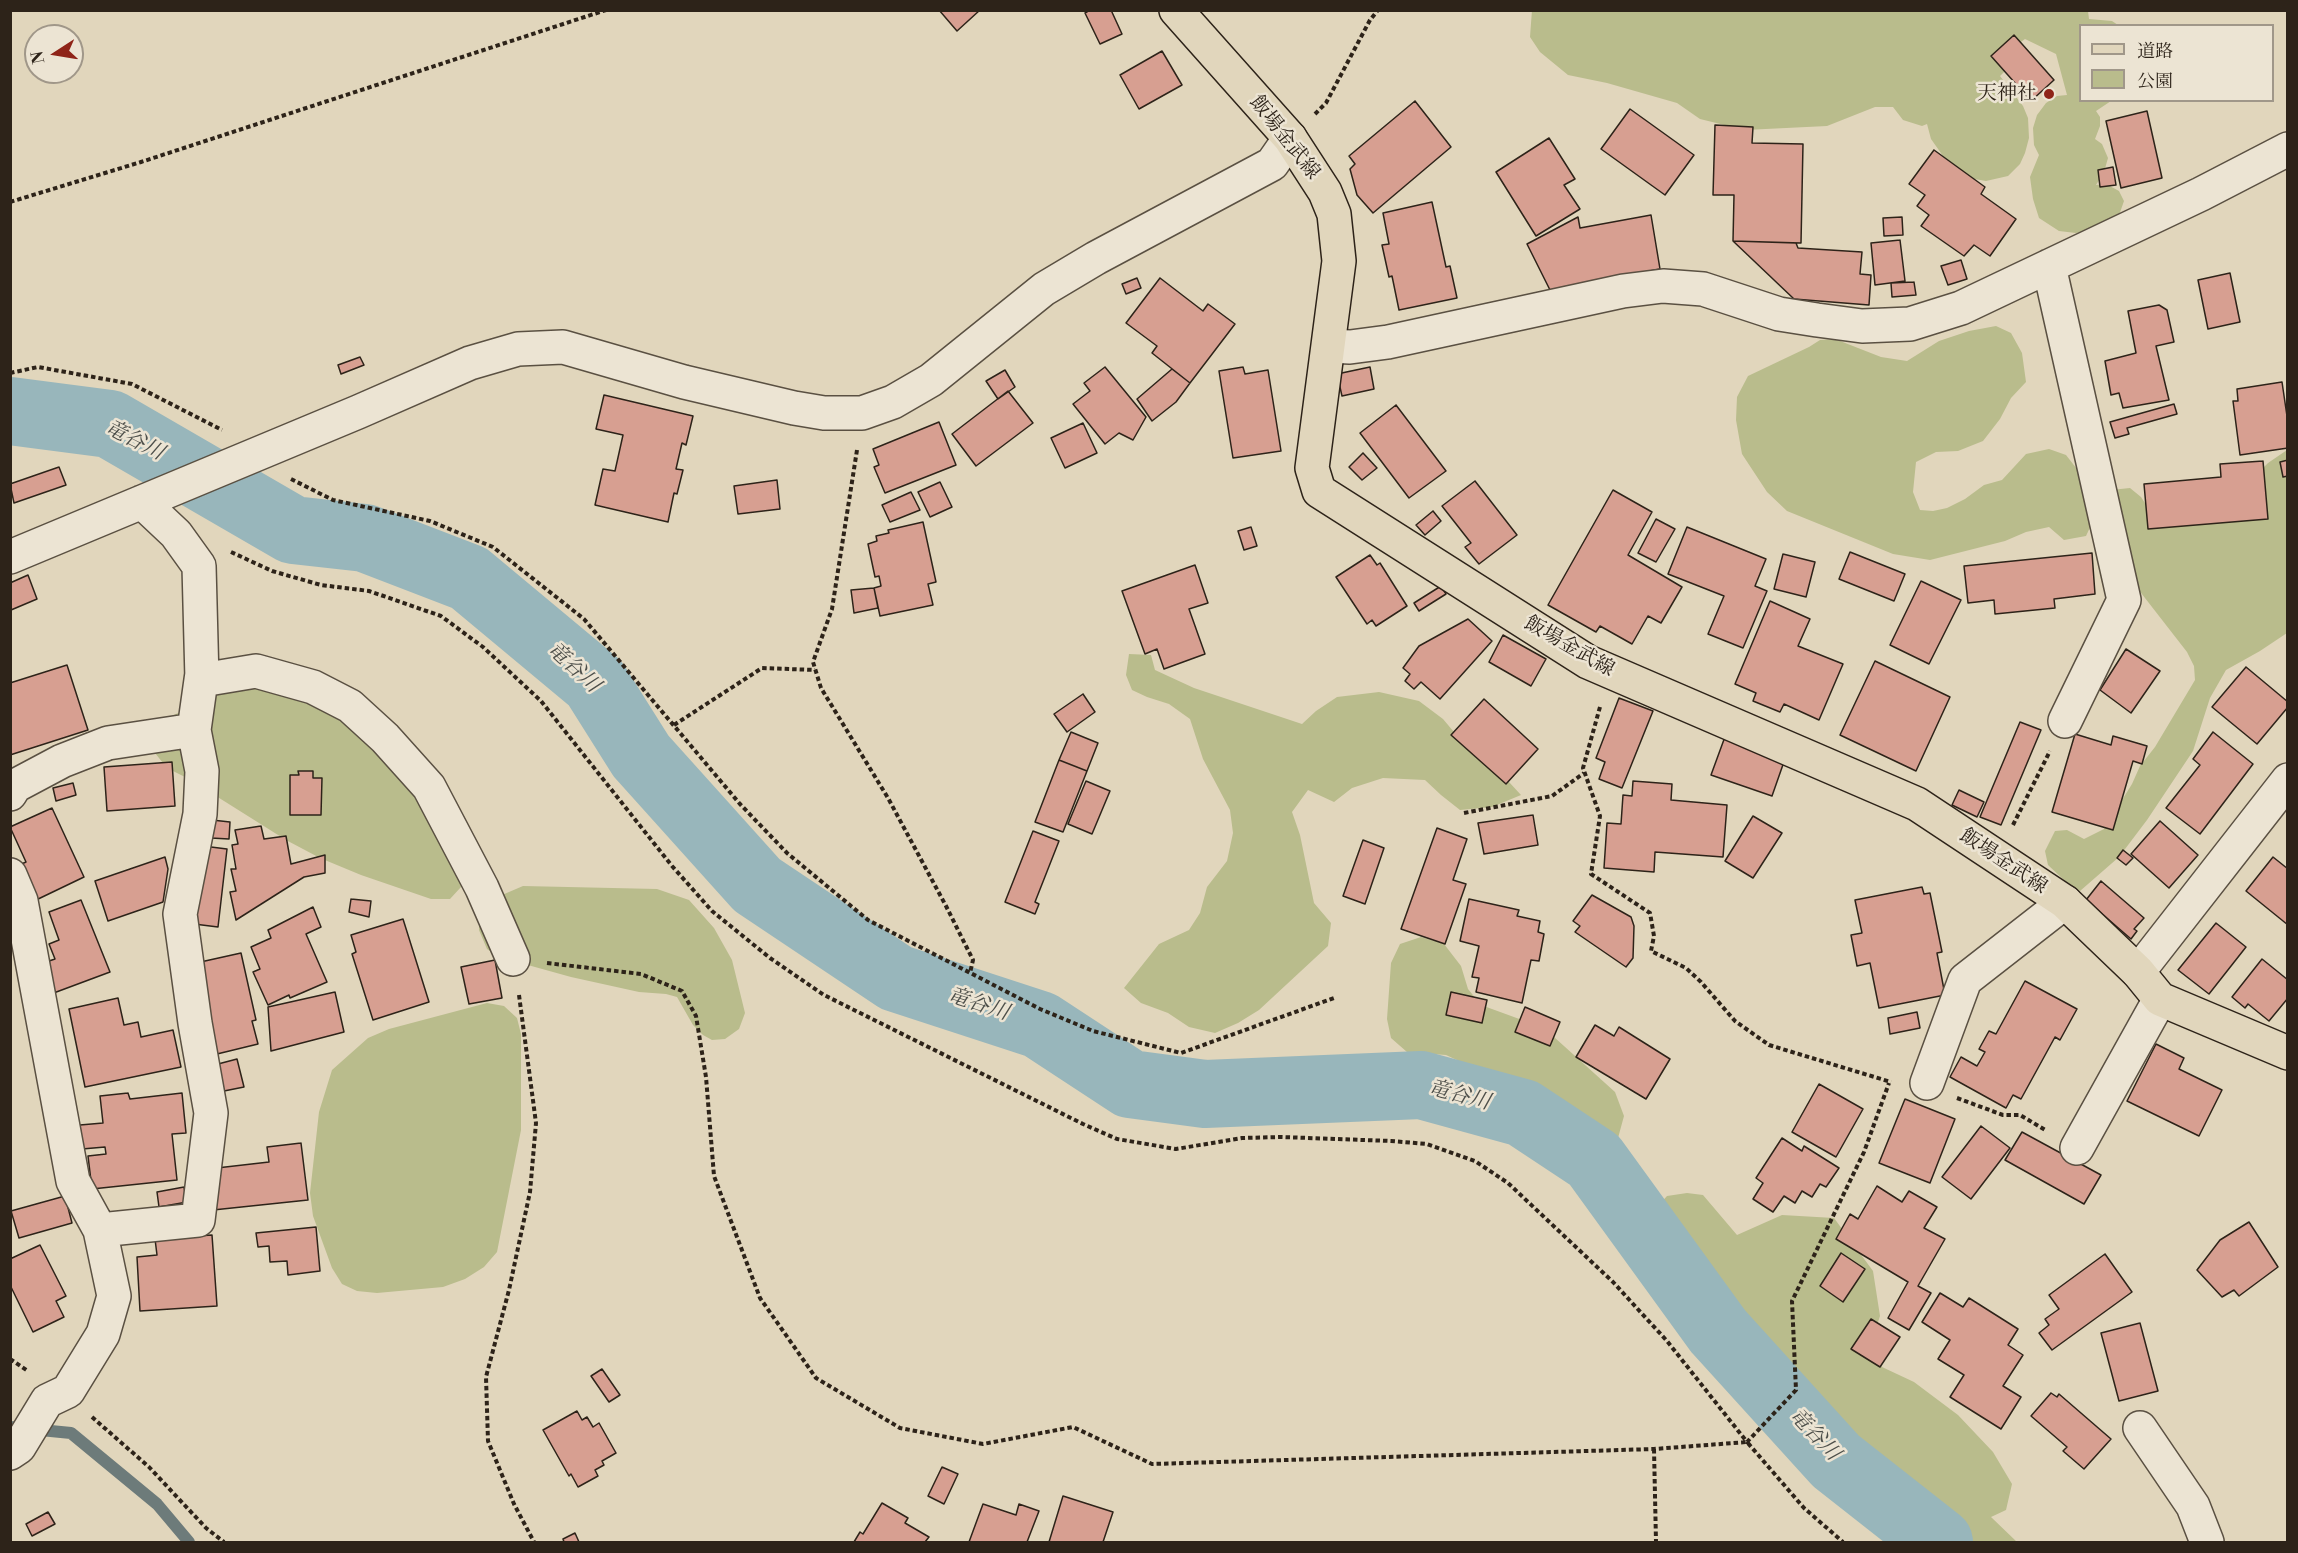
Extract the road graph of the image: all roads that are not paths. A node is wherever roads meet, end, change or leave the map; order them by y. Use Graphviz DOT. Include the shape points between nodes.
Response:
graph roads {
  1 [pos="1176,10"];
  2 [pos="1290,138"];
  3 [pos="2288,149"];
  4 [pos="2049,266"];
  5 [pos="1329,346"];
  6 [pos="152,498"];
  7 [pos="10,557"];
  8 [pos="202,673"];
  9 [pos="2065,721"];
  10 [pos="194,730"];
  11 [pos="2288,780"];
  12 [pos="10,794"];
  13 [pos="10,875"];
  14 [pos="2065,902"];
  15 [pos="513,959"];
  16 [pos="2138,972"];
  17 [pos="2160,999"];
  18 [pos="2288,1053"];
  19 [pos="1927,1083"];
  20 [pos="2077,1148"];
  21 [pos="100,1230"];
  22 [pos="2140,1428"];
  23 [pos="15,1450"];
  24 [pos="2207,1542"];
  1 -- 2 [label="main road, 飯場金武線"];
  2 -- 5 [label="main road, 飯場金武線" via="1325,192 1334,214 1338,261"];
  2 -- 6 [label="street" via="1272,164 1044,289 931,380 894,402 862,413 794,408 563,347 518,349 470,363"];
  3 -- 4 [label="street"];
  4 -- 5 [label="street" via="1961,308 1910,324 1862,326 1817,320 1779,314 1703,289 1663,286 1623,291 1388,342"];
  4 -- 9 [label="street" via="2124,600"];
  5 -- 14 [label="main road, 飯場金武線" via="1312,468 1319,491 1578,656 1917,804"];
  6 -- 7 [label="street"];
  6 -- 8 [label="street" via="199,566"];
  8 -- 10 [label="street"];
  8 -- 15 [label="street" via="202,680 256,671 313,687 350,706 385,738 429,788 482,888"];
  10 -- 12 [label="street" via="108,743 62,761 15,786"];
  10 -- 21 [label="street" via="202,771 200,814 180,914 211,1113 198,1221"];
  11 -- 16 [label="street"];
  13 -- 21 [label="street" via="21,901 73,1181"];
  14 -- 16 [label="main road, 飯場金武線"];
  14 -- 19 [label="street" via="1965,980"];
  16 -- 17 [label="main road, 飯場金武線"];
  17 -- 18 [label="main road, 飯場金武線"];
  17 -- 20 [label="street"];
  21 -- 23 [label="street" via="114,1296 102,1334 68,1392 53,1398"];
  22 -- 24 [label="street" via="2193,1506"];
}
